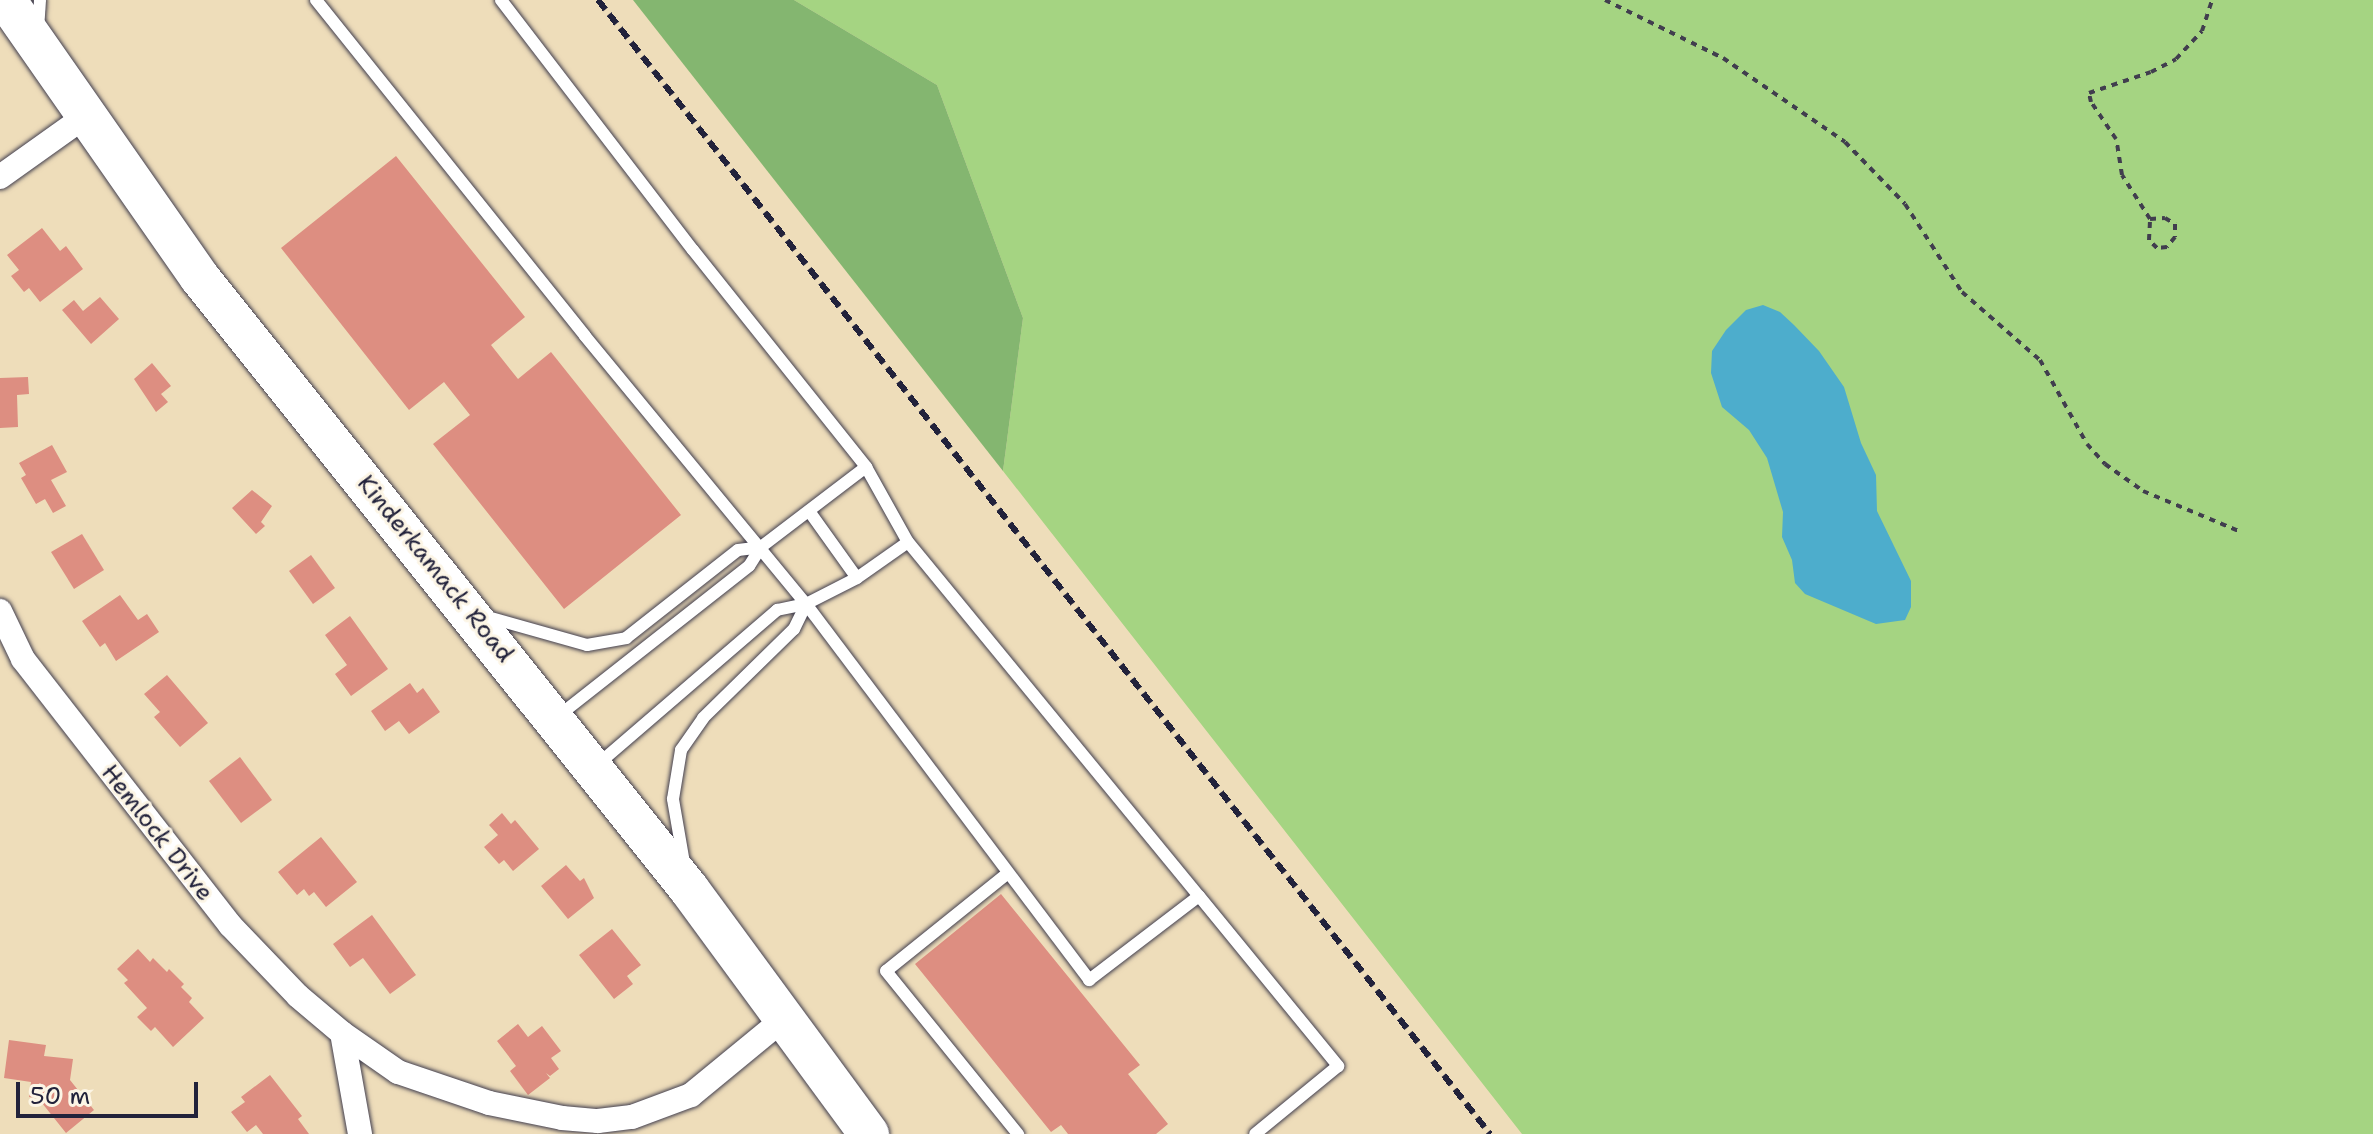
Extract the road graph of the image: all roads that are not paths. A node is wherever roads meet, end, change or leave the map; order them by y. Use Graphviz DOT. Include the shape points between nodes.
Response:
graph roads {
  1 [pos="6,0"];
  2 [pos="40,0"];
  3 [pos="316,0"];
  4 [pos="501,0"];
  5 [pos="37,44"];
  6 [pos="84,117"];
  7 [pos="0,177"];
  8 [pos="866,467"];
  9 [pos="809,511"];
  10 [pos="908,542"];
  11 [pos="761,547"];
  12 [pos="857,578"];
  13 [pos="806,604"];
  14 [pos="0,611"];
  15 [pos="469,611"];
  16 [pos="7,640"];
  17 [pos="555,719"];
  18 [pos="594,768"];
  19 [pos="1008,873"];
  20 [pos="689,889"];
  21 [pos="1199,896"];
  22 [pos="786,1017"];
  23 [pos="342,1033"];
  24 [pos="621,1126"];
  25 [pos="360,1134"];
  26 [pos="869,1134"];
  27 [pos="1018,1134"];
  28 [pos="1255,1134"];
  1 -- 5 [label="main road, Kinderkamack Road"];
  2 -- 5 [label="lane"];
  3 -- 11 [label="lane"];
  4 -- 8 [label="lane"];
  5 -- 6 [label="main road, Kinderkamack Road"];
  6 -- 7 [label="street"];
  6 -- 15 [label="main road, Kinderkamack Road" via="200,278"];
  8 -- 9 [label="lane"];
  8 -- 10 [label="lane"];
  9 -- 11 [label="lane"];
  9 -- 12 [label="lane"];
  10 -- 12 [label="lane"];
  10 -- 21 [label="lane"];
  11 -- 13 [label="lane"];
  11 -- 15 [label="lane" via="738,550 626,638 587,645"];
  11 -- 17 [label="lane" via="749,566"];
  12 -- 13 [label="lane"];
  13 -- 18 [label="lane" via="777,610"];
  13 -- 19 [label="lane"];
  13 -- 20 [label="lane" via="794,629 703,718 681,750 673,799"];
  14 -- 16 [label="street, Hemlock Drive"];
  15 -- 17 [label="main road, Kinderkamack Road"];
  16 -- 23 [label="street, Hemlock Drive" via="230,925"];
  17 -- 18 [label="main road, Kinderkamack Road"];
  18 -- 20 [label="main road, Kinderkamack Road"];
  19 -- 21 [label="lane" via="1089,980"];
  19 -- 27 [label="lane" via="886,971"];
  20 -- 22 [label="main road, Kinderkamack Road"];
  21 -- 28 [label="lane" via="1338,1066"];
  22 -- 24 [label="street, Hemlock Drive" via="691,1095"];
  22 -- 26 [label="main road, Kinderkamack Road"];
  23 -- 24 [label="street, Hemlock Drive" via="398,1072 489,1103"];
  23 -- 25 [label="street"];
}
